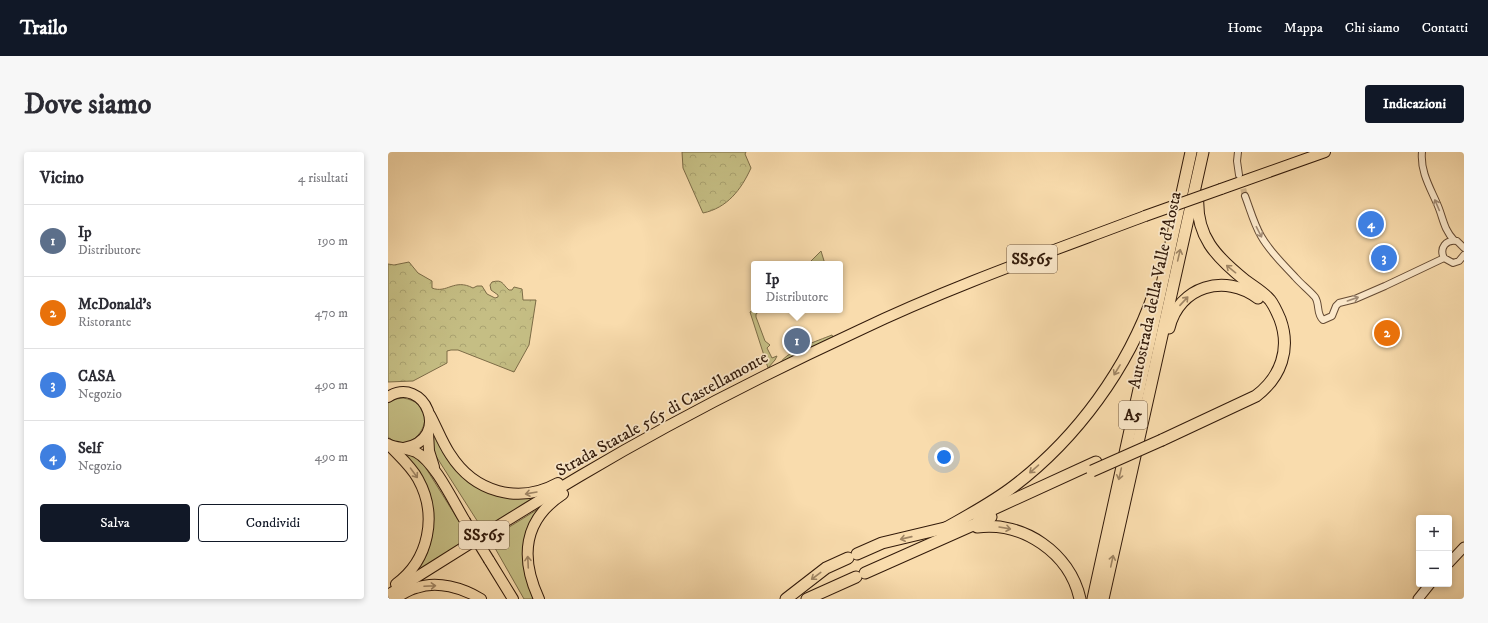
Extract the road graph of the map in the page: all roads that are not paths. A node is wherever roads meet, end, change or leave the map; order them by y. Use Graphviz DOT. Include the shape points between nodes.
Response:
graph roads {
  1 [pos="1191,152"];
  2 [pos="1203,152"];
  3 [pos="1207,152"];
  4 [pos="1238,152"];
  5 [pos="1325,152"];
  6 [pos="1422,152"];
  7 [pos="1240,175"];
  8 [pos="1245,196"];
  9 [pos="1174,231"];
  10 [pos="1454,240"];
  11 [pos="1464,248"];
  12 [pos="1464,254"];
  13 [pos="1444,258"];
  14 [pos="1150,389"];
  15 [pos="389,396"];
  16 [pos="430,416"];
  17 [pos="428,433"];
  18 [pos="1163,436"];
  19 [pos="388,444"];
  20 [pos="404,448"];
  21 [pos="1094,467"];
  22 [pos="438,476"];
  23 [pos="580,476"];
  24 [pos="944,529"];
  25 [pos="966,529"];
  26 [pos="1464,547"];
  27 [pos="1456,558"];
  28 [pos="1428,587"];
  29 [pos="388,589"];
  30 [pos="388,595"];
  31 [pos="394,599"];
  32 [pos="481,599"];
  33 [pos="513,599"];
  34 [pos="539,599"];
  35 [pos="786,599"];
  36 [pos="807,599"];
  37 [pos="1080,599"];
  38 [pos="1093,599"];
  39 [pos="1103,599"];
  40 [pos="1418,599"];
  1 -- 9 [label="highway, Autostrada della Valle d'Aosta / A5"];
  14 -- 2 [label="highway, Autostrada della Valle d'Aosta / A5, one-way"];
  18 -- 3 [label="highway, one-way" via="1256,396 1273,380 1284,353 1284,330 1274,306 1222,261 1202,231 1197,205"];
  4 -- 7 [label="street"];
  5 -- 23 [label="main road, Strada Statale 565 di Castellamonte / SS565, bridge" via="1145,216 967,284 860,329 748,384"];
  10 -- 6 [label="street, one-way" via="1445,227 1424,174"];
  8 -- 13 [label="street, one-way" via="1261,236 1296,280 1315,297 1323,320 1332,316 1339,304"];
  9 -- 24 [label="highway, one-way" via="1162,260 1150,303 1135,338 1108,385 1079,424 1047,457 1013,486"];
  9 -- 38 [label="highway, Autostrada della Valle d'Aosta / A5, one-way"];
  10 -- 11 [label="street" via="1460,242"];
  10 -- 13 [label="street" via="1444,244"];
  12 -- 13 [label="street" via="1456,262 1449,262"];
  14 -- 18 [label="highway, one-way" via="1164,350 1170,323 1178,307 1190,295 1204,288 1231,285 1255,296 1266,306 1277,326 1279,350 1274,367 1265,382 1247,395"];
  39 -- 14 [label="highway, Autostrada della Valle d'Aosta / A5, one-way"];
  15 -- 16 [label="main road" via="408,393 416,396 428,408"];
  16 -- 17 [label="main road"];
  23 -- 16 [label="main road, one-way" via="543,490 524,494 506,493 486,486 469,476 455,461"];
  17 -- 20 [label="main road" via="418,444"];
  17 -- 22 [label="main road" via="429,451"];
  18 -- 21 [label="highway, bridge"];
  19 -- 20 [label="main road"];
  19 -- 29 [label="main road, one-way" via="418,478 426,497 429,524 428,535 419,558 407,575"];
  20 -- 22 [label="main road" via="422,456"];
  21 -- 24 [label="highway"];
  21 -- 25 [label="highway"];
  22 -- 33 [label="main road, bridge"];
  23 -- 30 [label="main road, Strada Statale 565 di Castellamonte / SS565"];
  34 -- 23 [label="main road, one-way" via="528,570 528,548 533,527 544,509 577,485"];
  24 -- 35 [label="highway, one-way" via="882,543 852,556 826,568"];
  25 -- 36 [label="highway"];
  25 -- 37 [label="highway, one-way" via="984,526 1003,528 1021,532 1038,541 1053,552 1065,566"];
  26 -- 27 [label="main road"];
  28 -- 40 [label="main road"];
  31 -- 32 [label="main road, one-way" via="417,587 433,585 460,589"];
}
